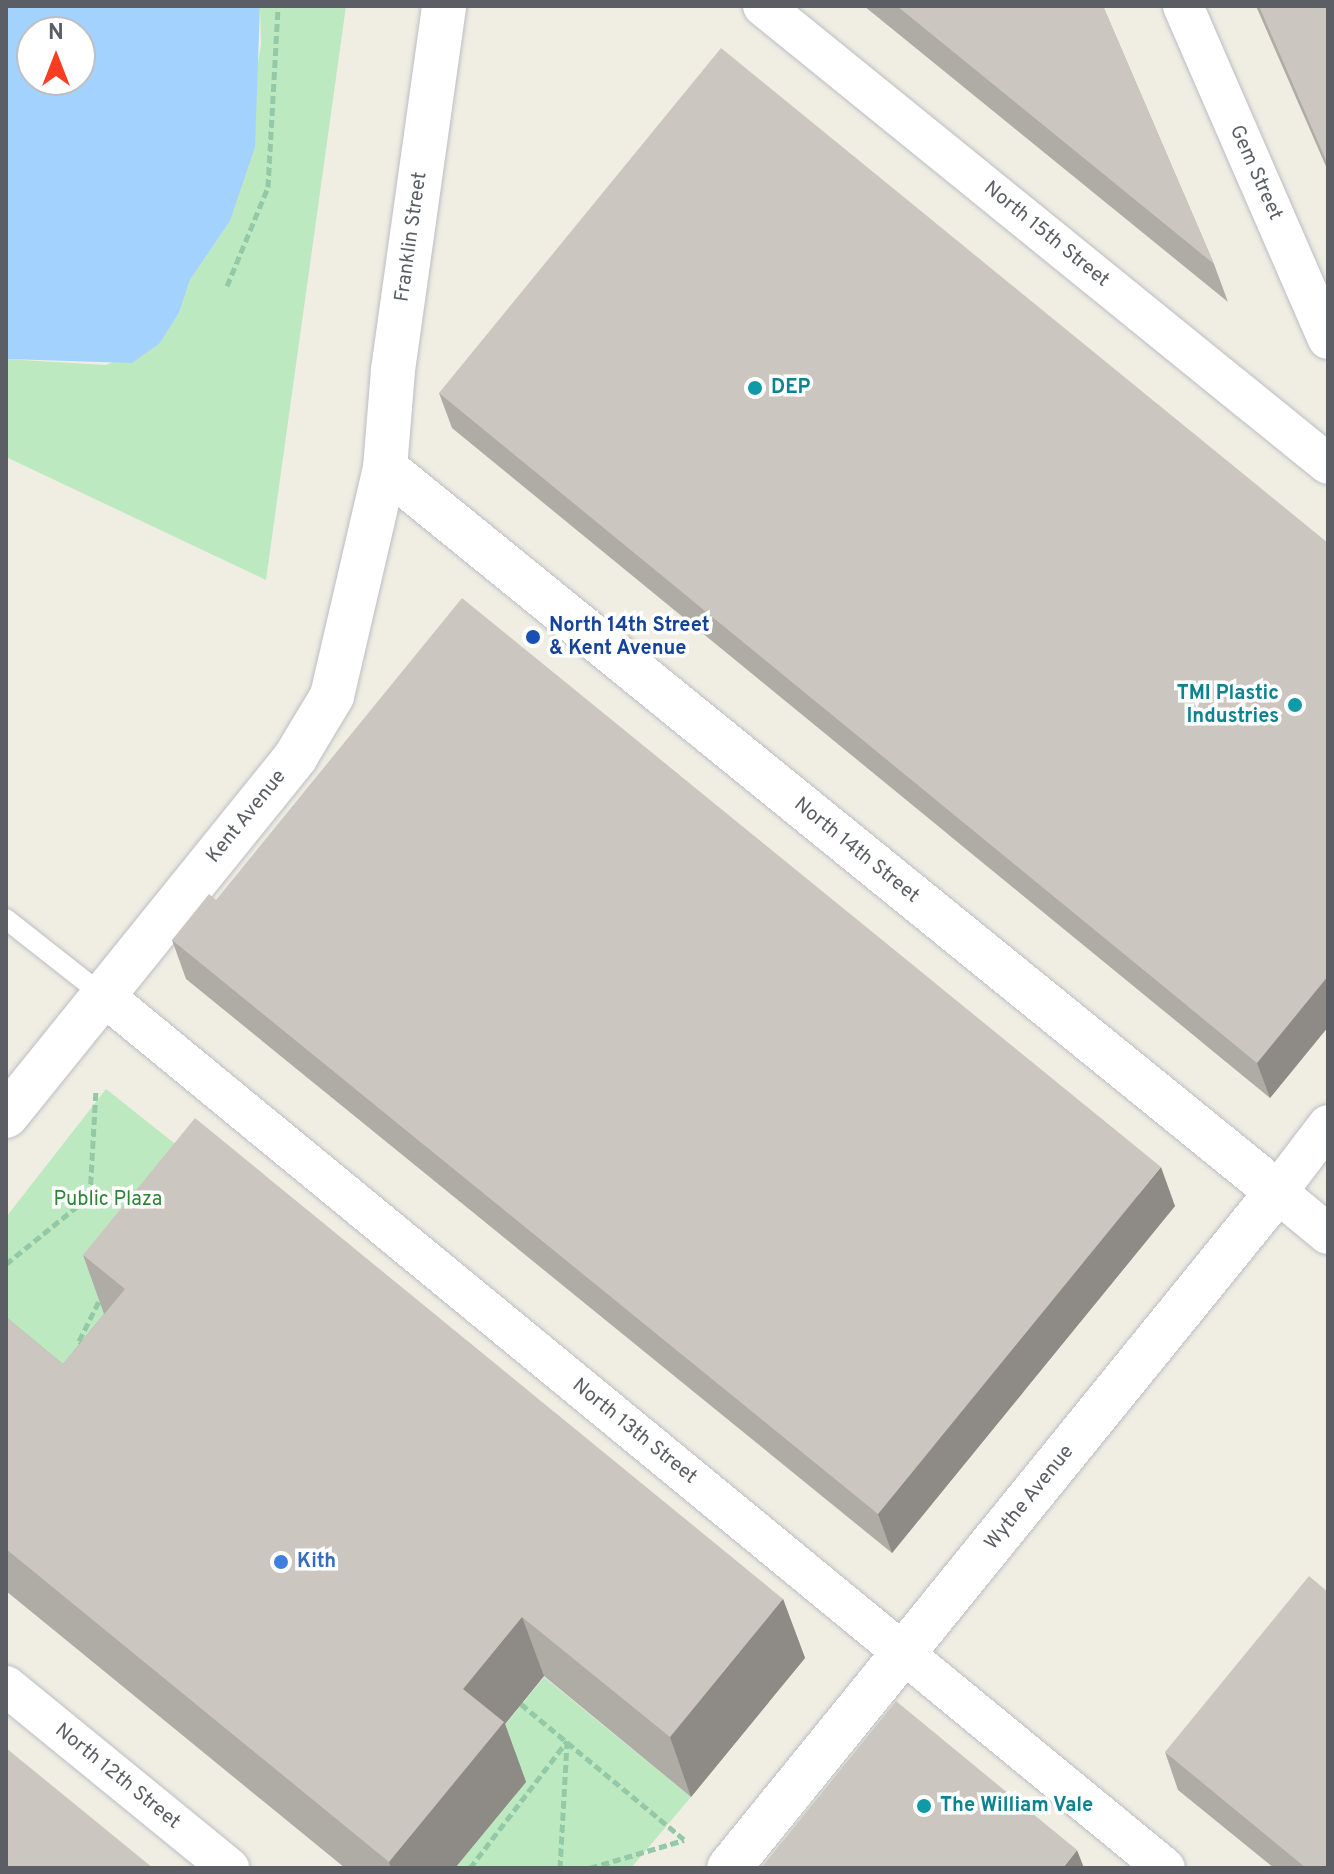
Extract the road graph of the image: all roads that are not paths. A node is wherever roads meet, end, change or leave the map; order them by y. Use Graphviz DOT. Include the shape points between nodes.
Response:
graph roads {
  1 [pos="444,6"];
  2 [pos="763,6"];
  3 [pos="1183,6"];
  4 [pos="1328,339"];
  5 [pos="1328,464"];
  6 [pos="385,468"];
  7 [pos="6,919"];
  8 [pos="104,996"];
  9 [pos="6,1116"];
  10 [pos="1328,1125"];
  11 [pos="1277,1192"];
  12 [pos="1328,1234"];
  13 [pos="904,1653"];
  14 [pos="6,1686"];
  15 [pos="229,1868"];
  16 [pos="729,1868"];
  17 [pos="1165,1868"];
  1 -- 6 [label="main road, Franklin Street" via="393,370"];
  2 -- 5 [label="street, North 15th Street"];
  3 -- 4 [label="street, Gem Street"];
  6 -- 8 [label="main road, Kent Avenue" via="344,660 325,712"];
  6 -- 11 [label="main road, North 14th Street"];
  7 -- 8 [label="lane"];
  8 -- 9 [label="main road, Kent Avenue"];
  8 -- 13 [label="street, North 13th Street"];
  10 -- 11 [label="street, Wythe Avenue"];
  11 -- 12 [label="street, North 14th Street"];
  11 -- 13 [label="main road, Wythe Avenue"];
  13 -- 16 [label="main road, Wythe Avenue"];
  13 -- 17 [label="street, North 13th Street"];
  14 -- 15 [label="street, North 12th Street"];
}
